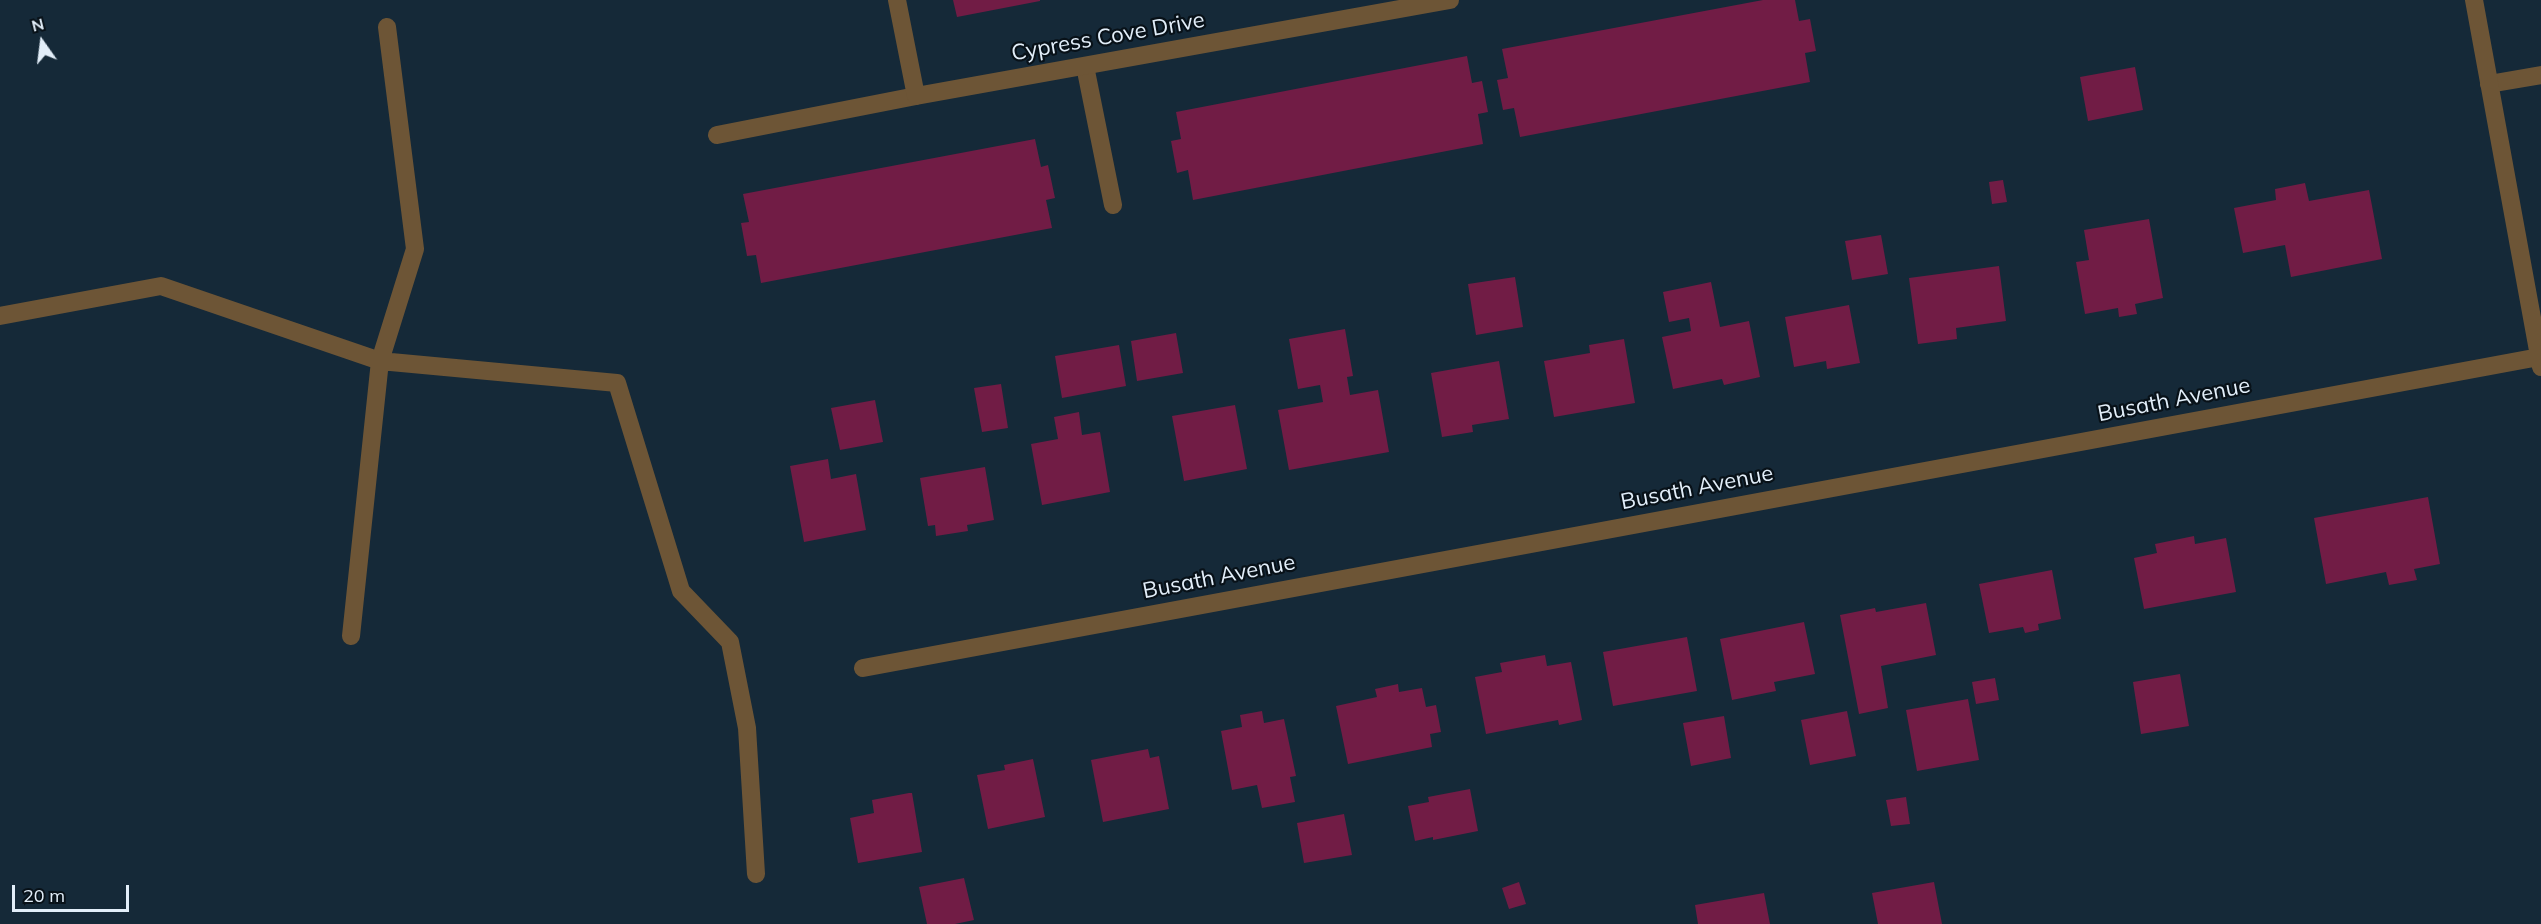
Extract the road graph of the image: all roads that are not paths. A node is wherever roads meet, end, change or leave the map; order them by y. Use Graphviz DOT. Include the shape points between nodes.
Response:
graph roads {
  1 [pos="897,0"];
  2 [pos="1450,0"];
  3 [pos="2474,0"];
  4 [pos="1419,3"];
  5 [pos="387,27"];
  6 [pos="1085,66"];
  7 [pos="2541,75"];
  8 [pos="2489,84"];
  9 [pos="916,96"];
  10 [pos="717,135"];
  11 [pos="1113,205"];
  12 [pos="0,316"];
  13 [pos="380,361"];
  14 [pos="2540,362"];
  15 [pos="351,636"];
  16 [pos="863,668"];
  17 [pos="756,874"];
  1 -- 9 [label="street"];
  2 -- 4 [label="street, Cypress Cove Drive"];
  3 -- 8 [label="street"];
  4 -- 6 [label="street, Cypress Cove Drive"];
  5 -- 13 [label="street" via="415,249"];
  6 -- 9 [label="street, Cypress Cove Drive"];
  6 -- 11 [label="street"];
  7 -- 8 [label="street"];
  8 -- 14 [label="street"];
  9 -- 10 [label="street, Cypress Cove Drive"];
  12 -- 13 [label="street" via="161,286"];
  13 -- 15 [label="street"];
  13 -- 17 [label="street" via="617,384 681,591 730,642 747,728"];
  14 -- 16 [label="street, Busath Avenue"];
}
